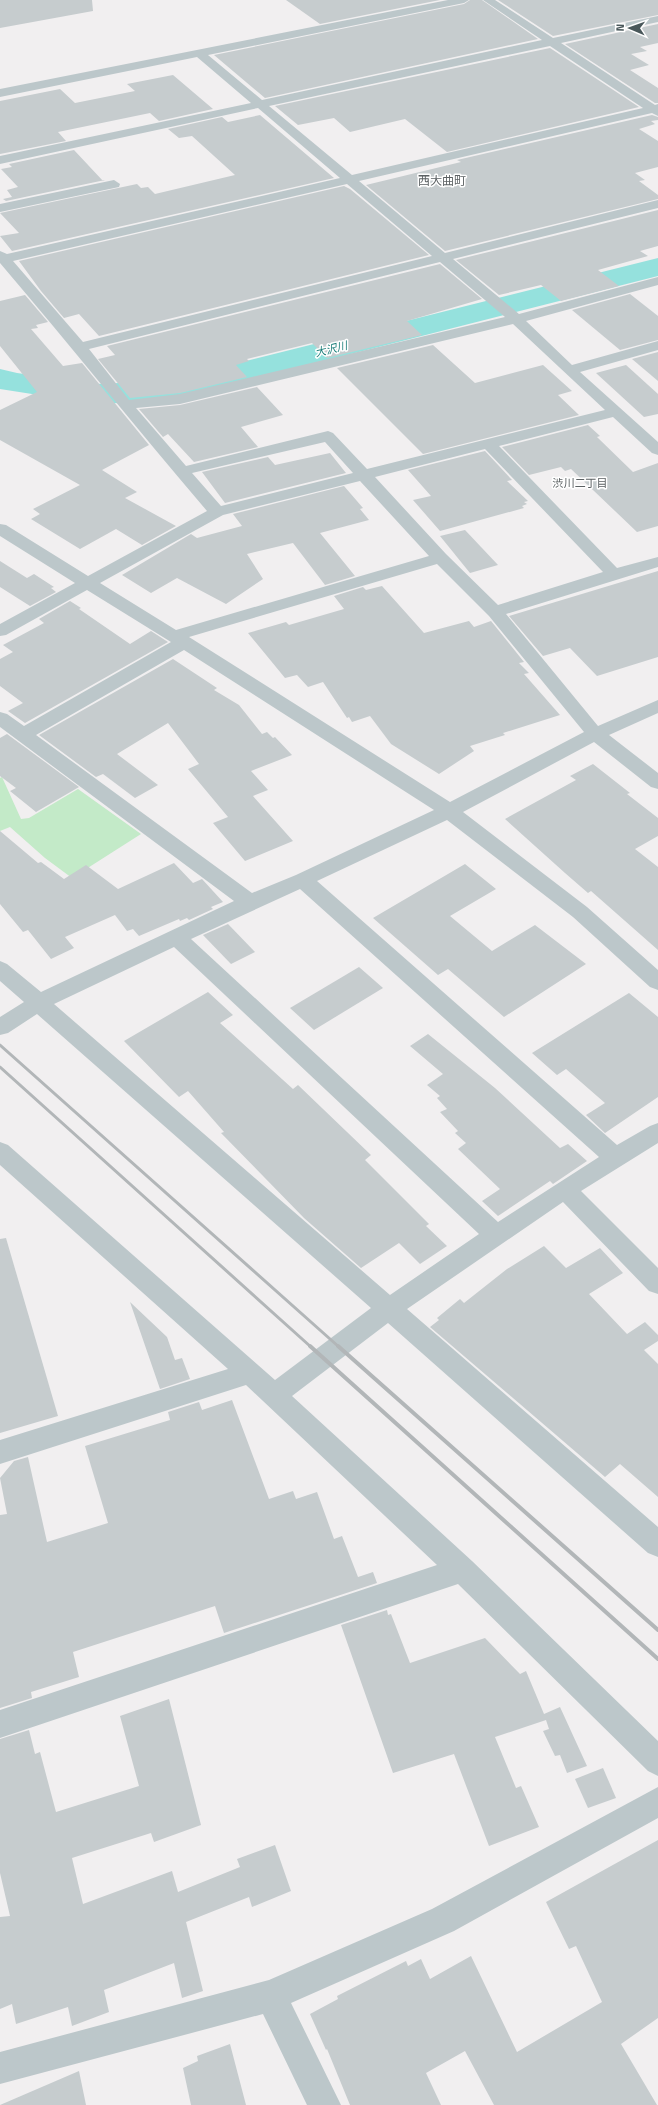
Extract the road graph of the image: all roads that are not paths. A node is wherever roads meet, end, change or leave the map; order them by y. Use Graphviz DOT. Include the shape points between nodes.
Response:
graph roads {
  1 [pos="464,0"];
  2 [pos="488,0"];
  3 [pos="658,19"];
  4 [pos="552,42"];
  5 [pos="200,53"];
  6 [pos="0,93"];
  7 [pos="259,105"];
  8 [pos="657,110"];
  9 [pos="0,160"];
  10 [pos="348,179"];
  11 [pos="114,184"];
  12 [pos="658,204"];
  13 [pos="0,208"];
  14 [pos="2,257"];
  15 [pos="444,259"];
  16 [pos="658,281"];
  17 [pos="516,319"];
  18 [pos="658,345"];
  19 [pos="80,347"];
  20 [pos="569,370"];
  21 [pos="125,405"];
  22 [pos="615,412"];
  23 [pos="489,445"];
  24 [pos="658,450"];
  25 [pos="183,471"];
  26 [pos="366,476"];
  27 [pos="217,512"];
  28 [pos="0,529"];
  29 [pos="440,558"];
  30 [pos="658,562"];
  31 [pos="614,574"];
  32 [pos="88,582"];
  33 [pos="495,612"];
  34 [pos="0,631"];
  35 [pos="179,639"];
  36 [pos="658,706"];
  37 [pos="0,718"];
  38 [pos="595,734"];
  39 [pos="23,735"];
  40 [pos="658,783"];
  41 [pos="449,811"];
  42 [pos="303,880"];
  43 [pos="250,902"];
  44 [pos="176,937"];
  45 [pos="0,968"];
  46 [pos="658,982"];
  47 [pos="40,1002"];
  48 [pos="0,1027"];
  49 [pos="658,1132"];
  50 [pos="0,1151"];
  51 [pos="616,1158"];
  52 [pos="565,1189"];
  53 [pos="496,1235"];
  54 [pos="658,1284"];
  55 [pos="388,1309"];
  56 [pos="250,1373"];
  57 [pos="273,1396"];
  58 [pos="0,1452"];
  59 [pos="658,1544"];
  60 [pos="462,1570"];
  61 [pos="0,1724"];
  62 [pos="658,1761"];
  63 [pos="658,1802"];
  64 [pos="271,1996"];
  65 [pos="0,2068"];
  66 [pos="324,2105"];
  1 -- 5 [label="street"];
  2 -- 4 [label="street"];
  3 -- 4 [label="street"];
  4 -- 7 [label="street"];
  4 -- 8 [label="street"];
  5 -- 6 [label="street"];
  5 -- 7 [label="street"];
  7 -- 9 [label="street"];
  7 -- 10 [label="street"];
  8 -- 10 [label="street"];
  10 -- 14 [label="street"];
  10 -- 15 [label="street"];
  11 -- 13 [label="street"];
  12 -- 15 [label="street"];
  14 -- 19 [label="street"];
  15 -- 17 [label="street"];
  15 -- 19 [label="street"];
  16 -- 17 [label="street"];
  17 -- 20 [label="street"];
  17 -- 21 [label="street" via="180,399"];
  18 -- 20 [label="street"];
  19 -- 21 [label="street"];
  20 -- 22 [label="street"];
  21 -- 25 [label="street"];
  22 -- 23 [label="street"];
  22 -- 24 [label="street"];
  23 -- 26 [label="street"];
  23 -- 31 [label="street"];
  25 -- 26 [label="street" via="328,436"];
  25 -- 27 [label="street"];
  26 -- 27 [label="street"];
  26 -- 29 [label="street"];
  27 -- 32 [label="street"];
  28 -- 32 [label="street"];
  29 -- 33 [label="street"];
  29 -- 35 [label="street"];
  30 -- 31 [label="street"];
  31 -- 33 [label="street"];
  32 -- 34 [label="street"];
  32 -- 35 [label="street"];
  33 -- 38 [label="street"];
  35 -- 39 [label="street"];
  35 -- 41 [label="street"];
  36 -- 38 [label="street"];
  37 -- 39 [label="street"];
  38 -- 40 [label="street"];
  38 -- 41 [label="street"];
  39 -- 43 [label="street"];
  41 -- 42 [label="street"];
  41 -- 46 [label="street" via="580,912"];
  42 -- 43 [label="street"];
  42 -- 51 [label="street"];
  43 -- 44 [label="street"];
  44 -- 47 [label="street"];
  44 -- 53 [label="street"];
  45 -- 47 [label="street"];
  47 -- 48 [label="street"];
  47 -- 55 [label="street"];
  49 -- 51 [label="street"];
  50 -- 56 [label="street"];
  51 -- 52 [label="street"];
  52 -- 53 [label="street"];
  52 -- 54 [label="street"];
  53 -- 55 [label="street"];
  55 -- 57 [label="street"];
  55 -- 59 [label="street"];
  56 -- 57 [label="street"];
  56 -- 58 [label="street"];
  57 -- 60 [label="street"];
  60 -- 61 [label="street"];
  60 -- 62 [label="street"];
  63 -- 64 [label="street" via="443,1920"];
  64 -- 65 [label="street"];
  64 -- 66 [label="street"];
}
